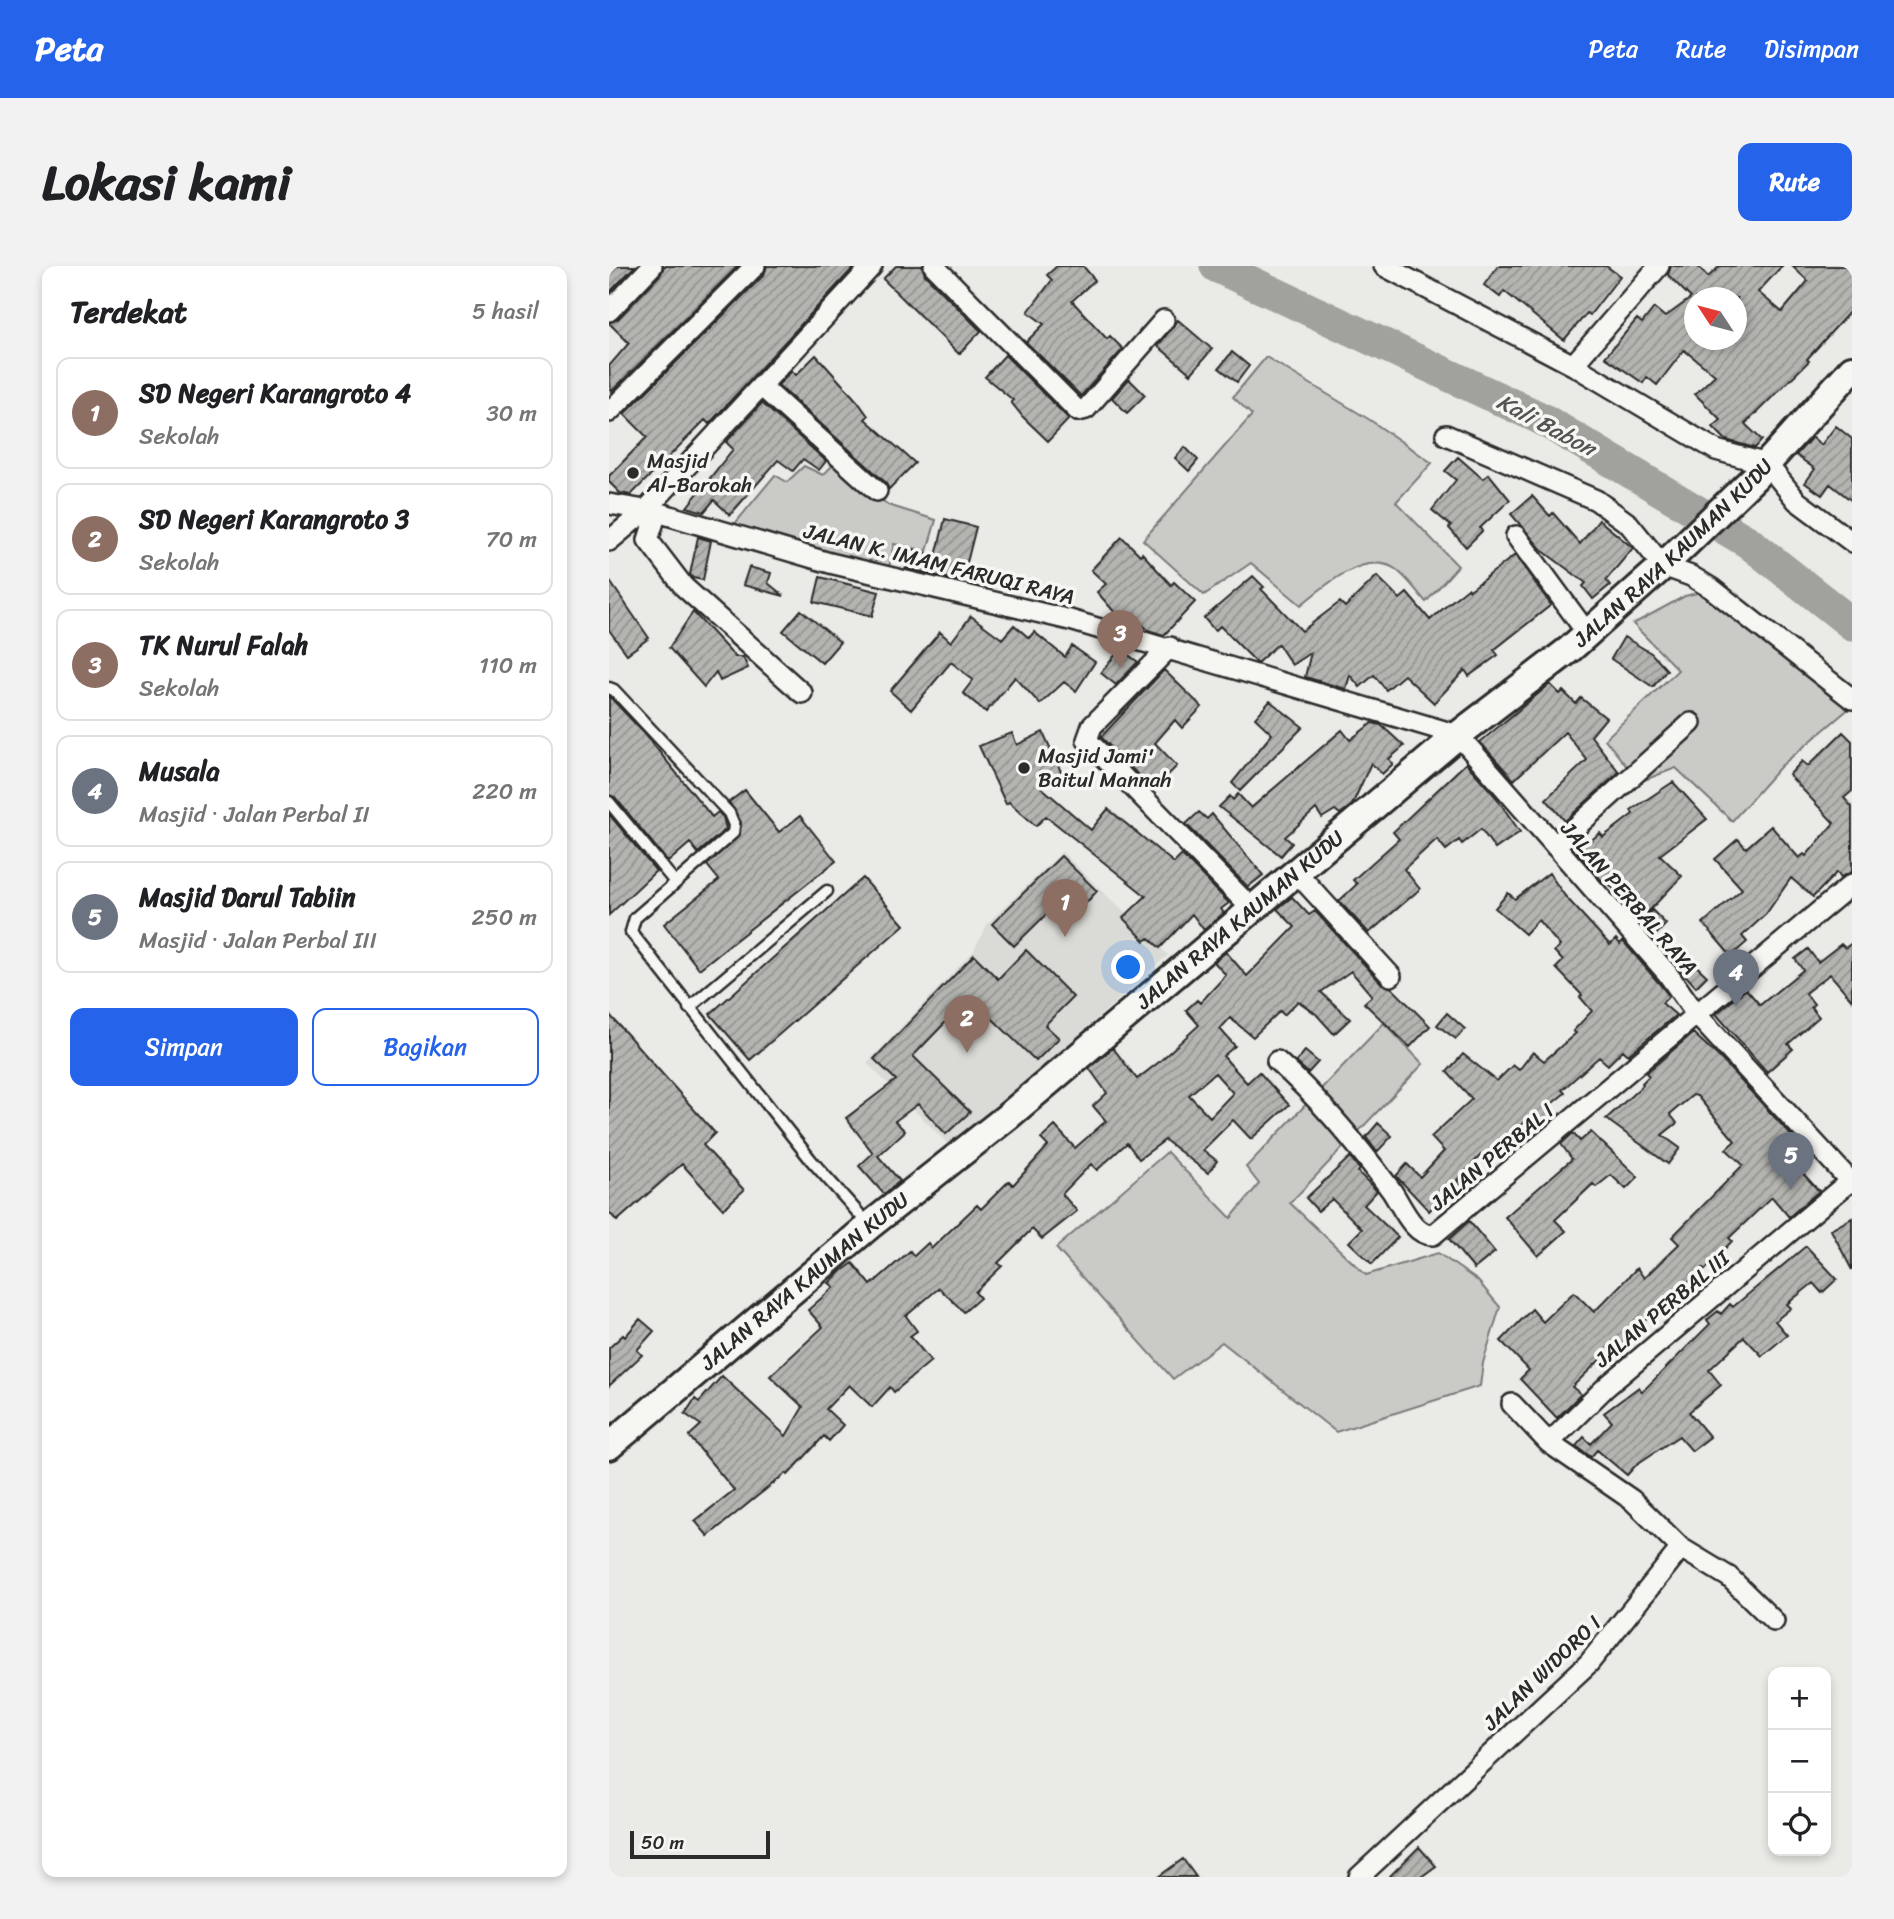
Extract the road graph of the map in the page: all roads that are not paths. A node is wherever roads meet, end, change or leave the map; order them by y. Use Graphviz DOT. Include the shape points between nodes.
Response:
graph roads {
  1 [pos="652,266"];
  2 [pos="755,266"];
  3 [pos="873,266"];
  4 [pos="934,266"];
  5 [pos="1384,266"];
  6 [pos="1659,266"];
  7 [pos="609,311"];
  8 [pos="1164,320"];
  9 [pos="1573,365"];
  10 [pos="1852,369"];
  11 [pos="762,387"];
  12 [pos="609,412"];
  13 [pos="1446,435"];
  14 [pos="1761,471"];
  15 [pos="877,491"];
  16 [pos="609,504"];
  17 [pos="651,511"];
  18 [pos="1516,536"];
  19 [pos="609,541"];
  20 [pos="1852,542"];
  21 [pos="1665,564"];
  22 [pos="1587,634"];
  23 [pos="1170,647"];
  24 [pos="609,688"];
  25 [pos="802,693"];
  26 [pos="1852,699"];
  27 [pos="1691,723"];
  28 [pos="1458,736"];
  29 [pos="609,802"];
  30 [pos="1555,846"];
  31 [pos="1296,872"];
  32 [pos="674,881"];
  33 [pos="1852,884"];
  34 [pos="827,891"];
  35 [pos="1252,909"];
  36 [pos="1391,976"];
  37 [pos="689,1008"];
  38 [pos="1696,1014"];
  39 [pos="1277,1061"];
  40 [pos="1851,1182"];
  41 [pos="869,1226"];
  42 [pos="1512,1404"];
  43 [pos="1549,1443"];
  44 [pos="609,1446"];
  45 [pos="1681,1548"];
  46 [pos="1774,1621"];
  47 [pos="1359,1877"];
  1 -- 7 [label="street"];
  2 -- 12 [label="street"];
  3 -- 11 [label="street"];
  4 -- 8 [label="street" via="1078,411 1086,409"];
  5 -- 9 [label="street"];
  6 -- 9 [label="street"];
  9 -- 14 [label="street" via="1716,450"];
  10 -- 14 [label="street, JALAN RAYA KAUMAN KUDU"];
  11 -- 15 [label="street"];
  11 -- 17 [label="street" via="707,441"];
  13 -- 21 [label="street" via="1596,500 1629,524"];
  14 -- 20 [label="street"];
  14 -- 21 [label="street, JALAN RAYA KAUMAN KUDU"];
  16 -- 17 [label="street, JALAN K. IMAM FARUQI RAYA"];
  17 -- 19 [label="street"];
  17 -- 23 [label="street, JALAN K. IMAM FARUQI RAYA" via="830,563"];
  17 -- 25 [label="street" via="647,540 684,587"];
  18 -- 22 [label="street"];
  21 -- 22 [label="street, JALAN RAYA KAUMAN KUDU"];
  21 -- 26 [label="street" via="1711,588"];
  22 -- 28 [label="street, JALAN RAYA KAUMAN KUDU"];
  23 -- 28 [label="street, JALAN K. IMAM FARUQI RAYA"];
  23 -- 35 [label="street" via="1092,726 1087,740"];
  24 -- 32 [label="lane" via="729,813 734,825 733,833"];
  27 -- 30 [label="street"];
  28 -- 30 [label="street, JALAN PERBAL RAYA"];
  28 -- 31 [label="street, JALAN RAYA KAUMAN KUDU"];
  29 -- 32 [label="lane"];
  30 -- 38 [label="street, JALAN PERBAL RAYA" via="1667,973"];
  31 -- 35 [label="street, JALAN RAYA KAUMAN KUDU"];
  31 -- 36 [label="street"];
  32 -- 37 [label="lane" via="635,918 631,932"];
  33 -- 38 [label="street"];
  34 -- 37 [label="lane"];
  35 -- 41 [label="street, JALAN RAYA KAUMAN KUDU" via="1007,1117"];
  37 -- 41 [label="lane"];
  38 -- 39 [label="street, JALAN PERBAL I" via="1427,1236 1416,1228 1327,1108"];
  38 -- 40 [label="street, JALAN PERBAL RAYA"];
  40 -- 43 [label="street, JALAN PERBAL III" via="1606,1387"];
  41 -- 44 [label="street, JALAN RAYA KAUMAN KUDU"];
  42 -- 43 [label="street"];
  43 -- 45 [label="street" via="1632,1500"];
  45 -- 46 [label="street" via="1729,1577"];
  45 -- 47 [label="street, JALAN WIDORO I" via="1589,1663"];
}
